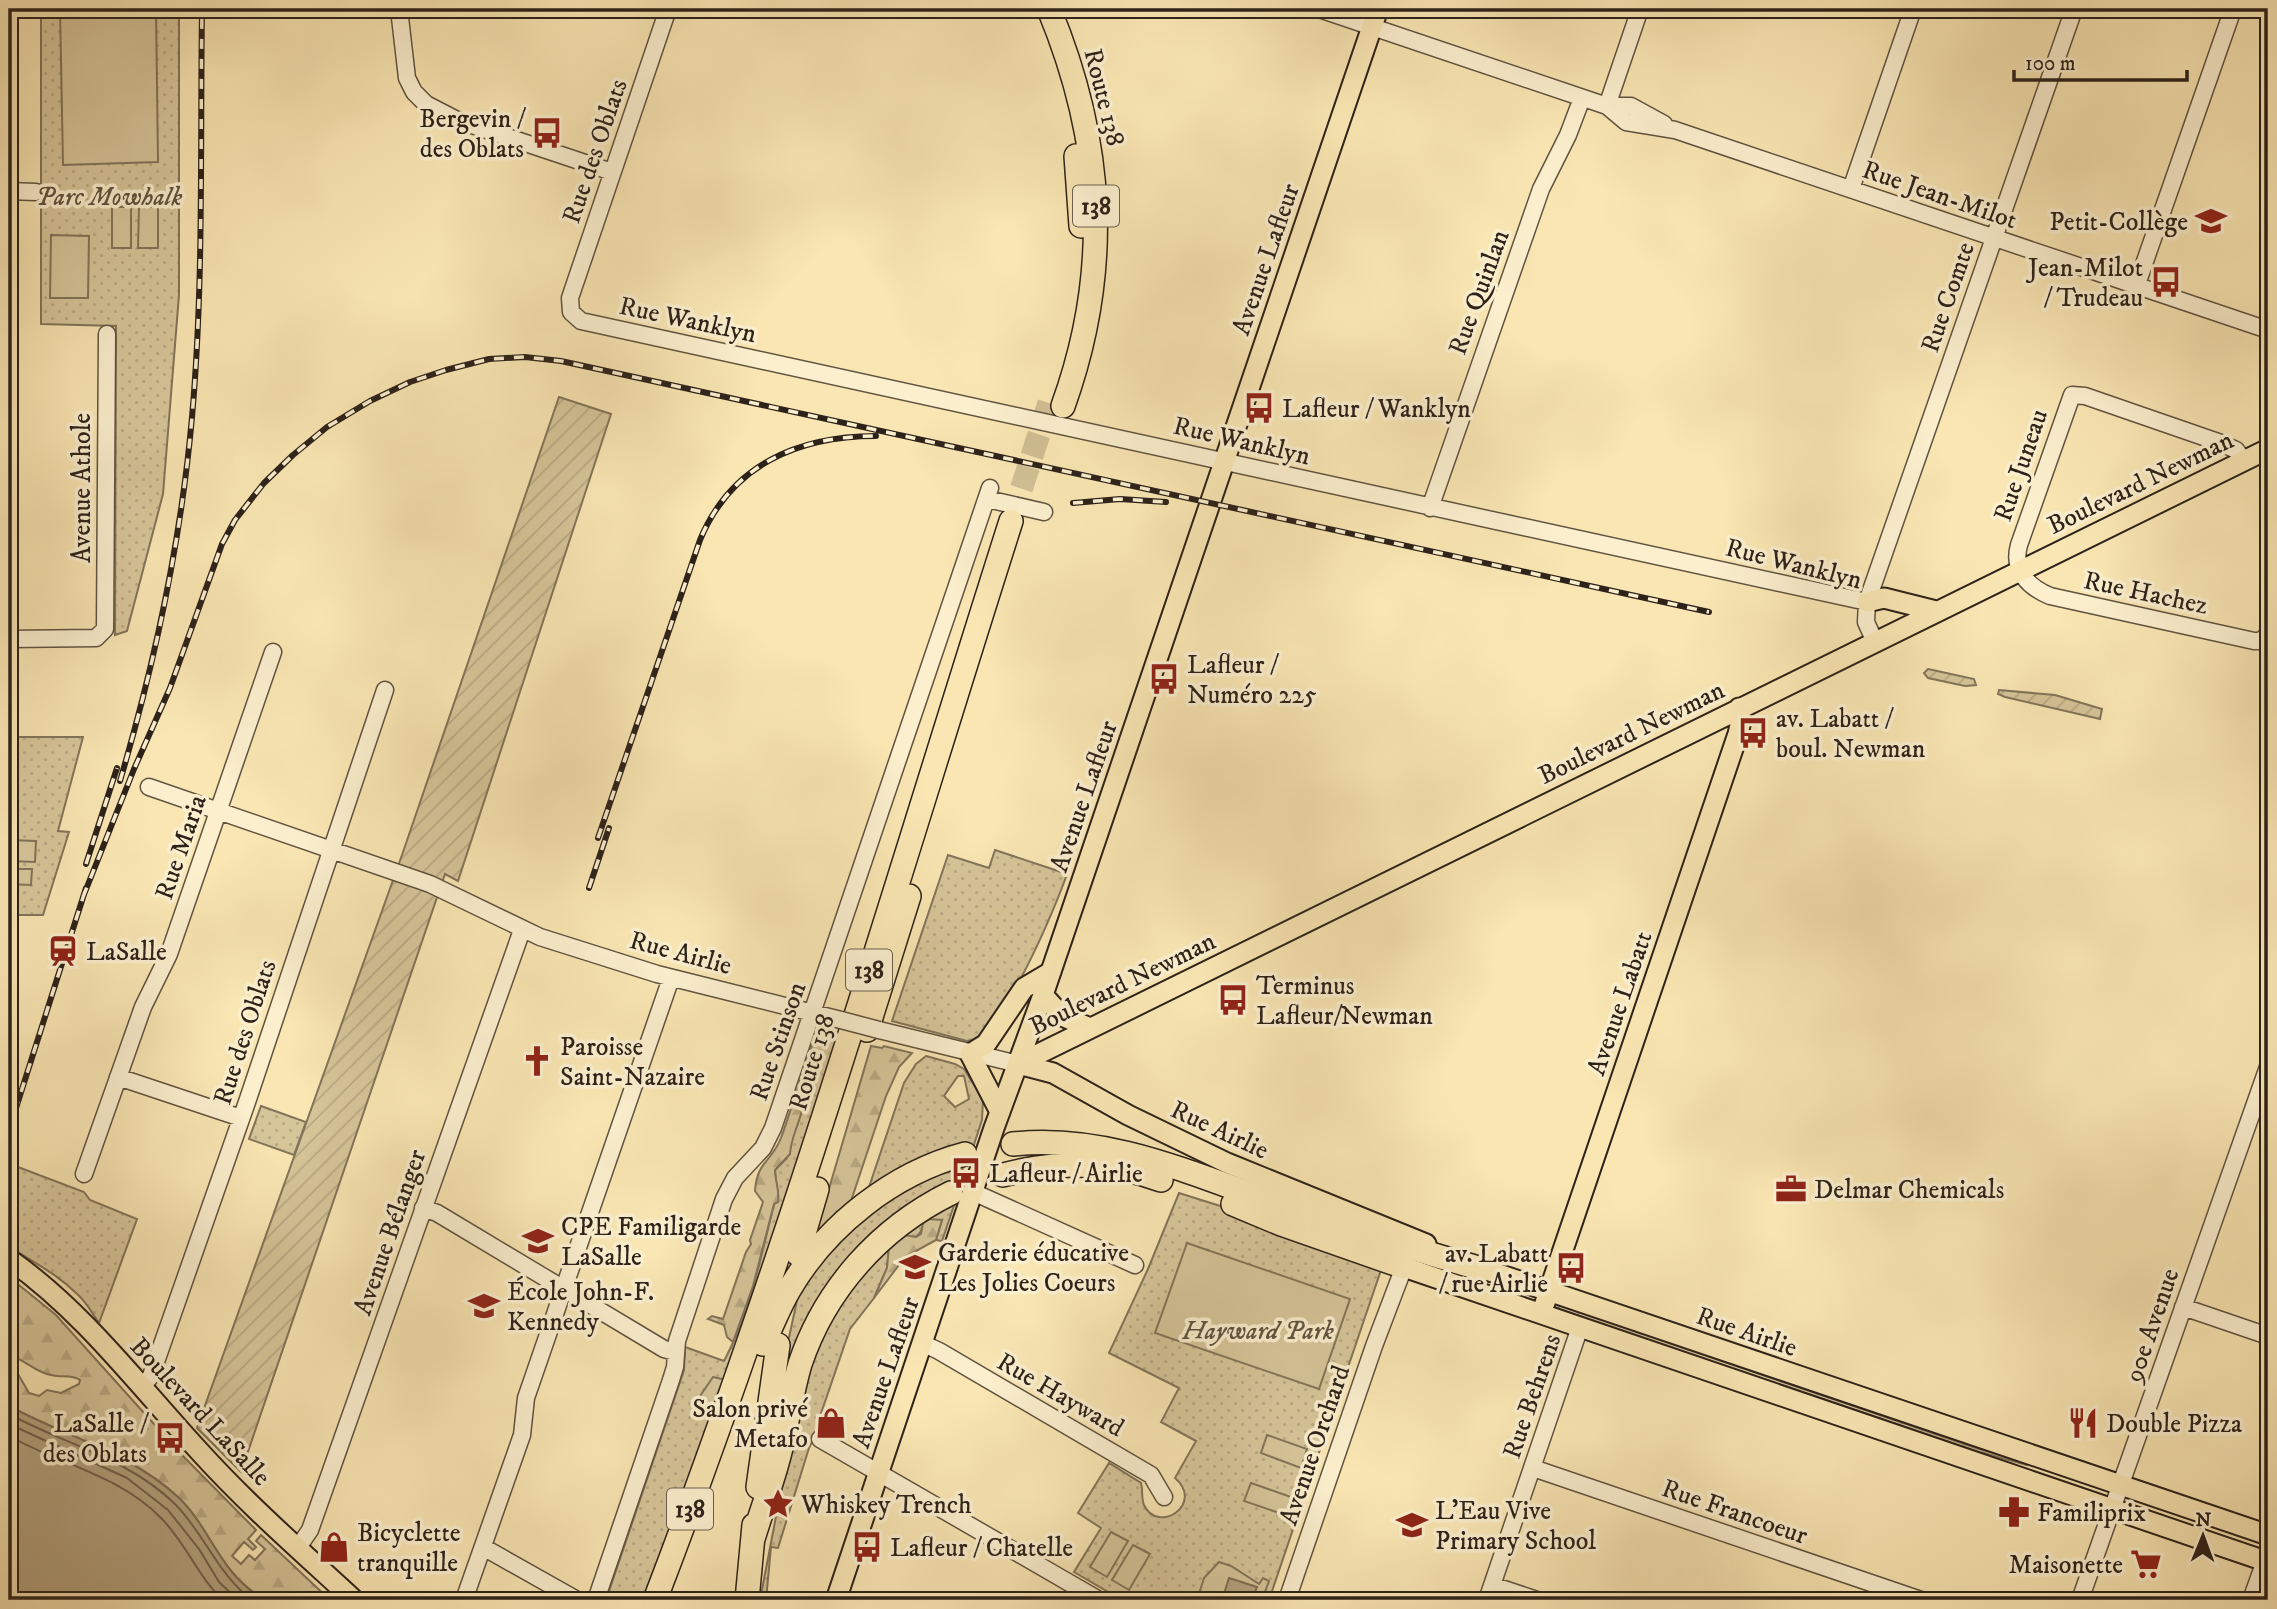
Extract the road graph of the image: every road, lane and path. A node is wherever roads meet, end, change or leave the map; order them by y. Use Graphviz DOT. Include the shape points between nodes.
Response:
graph roads {
  1 [pos="399,9"];
  2 [pos="668,9"];
  3 [pos="1033,9"];
  4 [pos="1049,9"];
  5 [pos="1319,9"];
  6 [pos="1640,9"];
  7 [pos="1913,9"];
  8 [pos="2074,9"];
  9 [pos="2233,9"];
  10 [pos="1375,18"];
  11 [pos="1582,97"];
  12 [pos="1606,106"];
  13 [pos="612,172"];
  14 [pos="1850,189"];
  15 [pos="9,191"];
  16 [pos="36,192"];
  17 [pos="1994,238"];
  18 [pos="2136,287"];
  19 [pos="570,309"];
  20 [pos="2268,330"];
  21 [pos="107,334"];
  22 [pos="2268,449"];
  23 [pos="1224,461"];
  24 [pos="2244,461"];
  25 [pos="1430,508"];
  26 [pos="1027,519"];
  27 [pos="2020,571"];
  28 [pos="1867,602"];
  29 [pos="1936,611"];
  30 [pos="2268,634"];
  31 [pos="9,639"];
  32 [pos="1875,642"];
  33 [pos="273,652"];
  34 [pos="386,690"];
  35 [pos="1740,708"];
  36 [pos="149,787"];
  37 [pos="218,811"];
  38 [pos="331,850"];
  39 [pos="522,930"];
  40 [pos="1051,972"];
  41 [pos="671,978"];
  42 [pos="1043,995"];
  43 [pos="811,1013"];
  44 [pos="1090,1028"];
  45 [pos="970,1054"];
  46 [pos="1018,1064"];
  47 [pos="2268,1067"];
  48 [pos="118,1077"];
  49 [pos="1000,1112"];
  50 [pos="241,1118"];
  51 [pos="1013,1144"];
  52 [pos="965,1154"];
  53 [pos="84,1174"];
  54 [pos="1003,1175"];
  55 [pos="962,1193"];
  56 [pos="423,1208"];
  57 [pos="798,1254"];
  58 [pos="9,1259"];
  59 [pos="1135,1265"];
  60 [pos="1404,1267"];
  61 [pos="1482,1269"];
  62 [pos="564,1289"];
  63 [pos="1549,1292"];
  64 [pos="2183,1307"];
  65 [pos="1541,1314"];
  66 [pos="1580,1326"];
  67 [pos="2268,1336"];
  68 [pos="922,1343"];
  69 [pos="778,1345"];
  70 [pos="675,1352"];
  71 [pos="142,1387"];
  72 [pos="724,1418"];
  73 [pos="820,1439"];
  74 [pos="1533,1468"];
  75 [pos="879,1472"];
  76 [pos="2120,1485"];
  77 [pos="1164,1497"];
  78 [pos="2112,1508"];
  79 [pos="2268,1535"];
  80 [pos="753,1539"];
  81 [pos="483,1547"];
  82 [pos="298,1549"];
  83 [pos="2267,1562"];
  84 [pos="1489,1592"];
  85 [pos="354,1600"];
  86 [pos="464,1600"];
  87 [pos="577,1600"];
  88 [pos="596,1600"];
  89 [pos="655,1600"];
  90 [pos="747,1600"];
  91 [pos="836,1600"];
  92 [pos="1099,1600"];
  93 [pos="1287,1600"];
  94 [pos="1537,1600"];
  95 [pos="1921,1600"];
  96 [pos="2080,1600"];
  97 [pos="2251,1600"];
  1 -- 13 [label="street" via="407,78 426,104 457,120"];
  2 -- 13 [label="street, Rue des Oblats"];
  3 -- 4 [label="highway, Route 138 / 138" via="1069,118 1081,215 1074,304 1056,405 1079,356 1088,315 1096,207 1081,100"];
  5 -- 10 [label="street, Rue Jean-Milot"];
  6 -- 12 [label="street"];
  7 -- 14 [label="street"];
  8 -- 17 [label="street, Rue Comte"];
  9 -- 18 [label="street"];
  10 -- 11 [label="street, Rue Jean-Milot"];
  10 -- 23 [label="main road, Avenue Lafleur"];
  11 -- 12 [label="street, Rue Jean-Milot"];
  11 -- 25 [label="street, Rue Quinlan" via="1541,189"];
  12 -- 14 [label="street, Rue Jean-Milot" via="1631,106 1675,130"];
  13 -- 19 [label="street, Rue des Oblats" via="571,293"];
  14 -- 17 [label="street, Rue Jean-Milot"];
  15 -- 16 [label="street"];
  17 -- 18 [label="street, Rue Jean-Milot"];
  17 -- 28 [label="street, Rue Comte"];
  18 -- 20 [label="street, Rue Jean-Milot"];
  19 -- 23 [label="street, Rue Wanklyn" via="591,324"];
  21 -- 31 [label="street, Avenue Athole" via="105,629 96,638"];
  22 -- 24 [label="main road, Boulevard Newman"];
  23 -- 25 [label="street, Rue Wanklyn"];
  23 -- 40 [label="main road, Avenue Lafleur"];
  24 -- 27 [label="main road, Boulevard Newman"];
  24 -- 27 [label="street, Rue Juneau" via="2236,450 2214,440 2072,395 2019,545 2016,559"];
  25 -- 28 [label="street, Rue Wanklyn"];
  26 -- 43 [label="street, Rue Stinson" via="988,494"];
  26 -- 57 [label="highway, Route 138 / 138"];
  26 -- 72 [label="highway, Route 138 / 138"];
  27 -- 29 [label="main road, Boulevard Newman"];
  27 -- 30 [label="street, Rue Hachez" via="2032,586 2050,596 2254,641 2262,641"];
  28 -- 29 [label="main road" via="1884,598"];
  28 -- 32 [label="street, Rue Wanklyn" via="1866,622"];
  29 -- 32 [label="main road, Boulevard Newman"];
  32 -- 35 [label="main road, Boulevard Newman"];
  33 -- 37 [label="street, Rue Maria"];
  34 -- 38 [label="street, Rue des Oblats"];
  35 -- 44 [label="main road, Boulevard Newman"];
  35 -- 63 [label="main road, Avenue Labatt" via="1738,734"];
  36 -- 37 [label="street, Rue Airlie"];
  37 -- 38 [label="street, Rue Airlie"];
  37 -- 48 [label="street, Rue Maria" via="169,954 143,1007"];
  38 -- 39 [label="street, Rue Airlie" via="430,884"];
  38 -- 50 [label="street, Rue des Oblats"];
  39 -- 41 [label="street, Rue Airlie"];
  39 -- 56 [label="street, Avenue Bélanger"];
  40 -- 42 [label="main road, Avenue Lafleur"];
  40 -- 45 [label="main road" via="1024,988 990,1038"];
  41 -- 43 [label="street, Rue Airlie"];
  41 -- 62 [label="street"];
  42 -- 44 [label="main road" via="1062,1016"];
  42 -- 46 [label="main road, Avenue Lafleur"];
  43 -- 45 [label="street, Rue Airlie, bridge"];
  43 -- 70 [label="street, Rue Stinson" via="769,1136 727,1192"];
  44 -- 46 [label="main road, Boulevard Newman"];
  45 -- 46 [label="street, Rue Airlie"];
  45 -- 49 [label="main road"];
  46 -- 49 [label="main road, Avenue Lafleur"];
  46 -- 61 [label="main road, Rue Airlie" via="1047,1070 1227,1163"];
  47 -- 64 [label="street, 90e Avenue"];
  48 -- 50 [label="street"];
  48 -- 53 [label="street, Rue Maria"];
  49 -- 55 [label="main road, Avenue Lafleur"];
  50 -- 71 [label="street, Rue des Oblats" via="151,1376"];
  51 -- 61 [label="highway" via="1069,1143 1121,1151"];
  52 -- 72 [label="highway" via="889,1187 828,1238 789,1290"];
  54 -- 60 [label="highway" via="1074,1164 1132,1170"];
  55 -- 59 [label="street"];
  55 -- 68 [label="main road, Avenue Lafleur"];
  55 -- 80 [label="highway" via="914,1213 883,1238 825,1308 800,1364 781,1450"];
  56 -- 62 [label="street"];
  56 -- 82 [label="street, Avenue Bélanger" via="310,1530"];
  58 -- 71 [label="main road, Boulevard LaSalle" via="73,1311"];
  60 -- 65 [label="main road, Rue Airlie"];
  60 -- 93 [label="street, Avenue Orchard"];
  61 -- 63 [label="main road, Rue Airlie"];
  62 -- 70 [label="street"];
  62 -- 81 [label="street" via="526,1398 520,1440"];
  63 -- 65 [label="main road, Avenue Labatt"];
  63 -- 76 [label="main road, Rue Airlie"];
  64 -- 67 [label="street"];
  64 -- 76 [label="street, 90e Avenue"];
  65 -- 66 [label="main road, Rue Airlie"];
  66 -- 74 [label="street, Rue Behrens"];
  66 -- 78 [label="main road, Rue Airlie"];
  68 -- 75 [label="main road, Avenue Lafleur"];
  68 -- 77 [label="street, Rue Hayward" via="1151,1475"];
  69 -- 80 [label="highway"];
  70 -- 88 [label="street, Rue Stinson" via="671,1380"];
  71 -- 82 [label="main road, Boulevard LaSalle"];
  72 -- 89 [label="highway, 138"];
  73 -- 75 [label="street"];
  74 -- 84 [label="street, Rue Behrens"];
  74 -- 95 [label="street, Rue Francoeur"];
  75 -- 91 [label="main road, Avenue Lafleur"];
  75 -- 92 [label="street"];
  76 -- 78 [label="street, 90e Avenue"];
  76 -- 79 [label="main road, Rue Airlie"];
  78 -- 83 [label="main road, Rue Airlie"];
  78 -- 96 [label="street, 90e Avenue"];
  80 -- 90 [label="highway"];
  81 -- 86 [label="street"];
  81 -- 87 [label="street"];
  82 -- 85 [label="main road, Boulevard LaSalle"];
  83 -- 97 [label="street"];
  84 -- 94 [label="street"];
}
